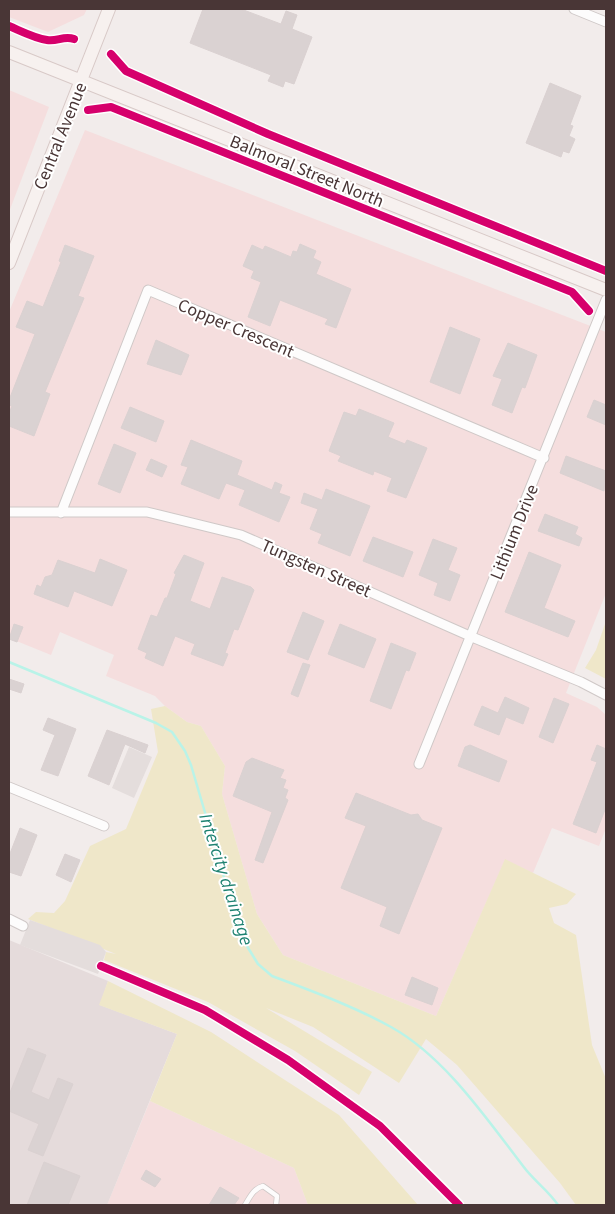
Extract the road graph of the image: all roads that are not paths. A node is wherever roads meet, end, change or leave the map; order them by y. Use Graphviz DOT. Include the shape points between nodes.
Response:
graph roads {
  1 [pos="109,9"];
  2 [pos="574,9"];
  3 [pos="606,22"];
  4 [pos="9,52"];
  5 [pos="82,81"];
  6 [pos="9,263"];
  7 [pos="606,290"];
  8 [pos="606,300"];
  9 [pos="544,458"];
  10 [pos="9,512"];
  11 [pos="61,513"];
  12 [pos="472,637"];
  13 [pos="606,695"];
  14 [pos="419,764"];
  15 [pos="9,787"];
  16 [pos="104,826"];
  17 [pos="9,919"];
  18 [pos="23,926"];
  19 [pos="245,1205"];
  20 [pos="276,1205"];
  1 -- 5 [label="main road, Central Avenue"];
  2 -- 3 [label="street"];
  4 -- 5 [label="main road, Balmoral Street North"];
  5 -- 6 [label="main road, Central Avenue"];
  5 -- 7 [label="main road, Balmoral Street North"];
  8 -- 9 [label="street, Lithium Drive"];
  9 -- 11 [label="street, Copper Crescent" via="148,290"];
  9 -- 12 [label="street, Lithium Drive"];
  10 -- 11 [label="street, Tungsten Street"];
  11 -- 12 [label="street, Tungsten Street" via="147,512 241,535"];
  12 -- 13 [label="street, Tungsten Street"];
  12 -- 14 [label="street, Lithium Drive"];
  15 -- 16 [label="street"];
  17 -- 18 [label="street"];
  19 -- 20 [label="lane" via="252,1193 263,1186 277,1196"];
}
